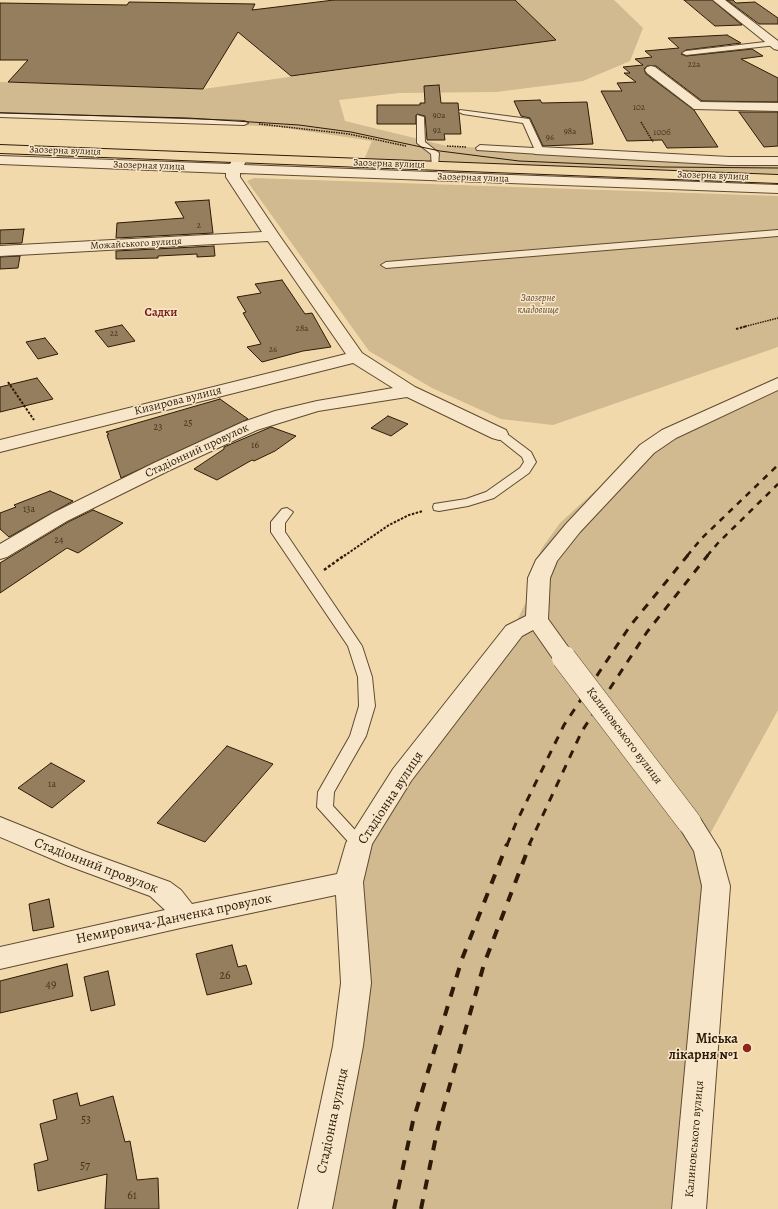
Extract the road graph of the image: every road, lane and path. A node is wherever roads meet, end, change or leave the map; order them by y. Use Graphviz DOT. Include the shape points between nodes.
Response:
graph roads {
  1 [pos="718,0"];
  2 [pos="776,45"];
  3 [pos="686,53"];
  4 [pos="651,70"];
  5 [pos="778,108"];
  6 [pos="462,112"];
  7 [pos="0,115"];
  8 [pos="420,117"];
  9 [pos="244,123"];
  10 [pos="480,148"];
  11 [pos="0,149"];
  12 [pos="540,151"];
  13 [pos="435,159"];
  14 [pos="0,160"];
  15 [pos="778,161"];
  16 [pos="237,164"];
  17 [pos="778,178"];
  18 [pos="778,189"];
  19 [pos="778,233"];
  20 [pos="272,236"];
  21 [pos="0,251"];
  22 [pos="386,265"];
  23 [pos="778,318"];
  24 [pos="736,328"];
  25 [pos="356,357"];
  26 [pos="8,382"];
  27 [pos="778,383"];
  28 [pos="409,391"];
  29 [pos="499,434"];
  30 [pos="44,435"];
  31 [pos="0,446"];
  32 [pos="438,507"];
  33 [pos="287,512"];
  34 [pos="0,553"];
  35 [pos="310,580"];
  36 [pos="538,619"];
  37 [pos="0,826"];
  38 [pos="359,843"];
  39 [pos="348,882"];
  40 [pos="185,916"];
  41 [pos="0,958"];
  42 [pos="315,1209"];
  43 [pos="689,1209"];
  1 -- 2 [label="street"];
  2 -- 3 [label="lane"];
  4 -- 5 [label="street" via="698,106"];
  6 -- 12 [label="lane" via="526,121"];
  7 -- 9 [label="lane"];
  8 -- 13 [label="lane" via="421,143"];
  9 -- 13 [label="path" via="349,134"];
  10 -- 12 [label="lane"];
  11 -- 16 [label="main road, Заозерна вулиця"];
  12 -- 15 [label="street, Заозерна вулиця" via="729,161"];
  13 -- 16 [label="main road, Заозерна вулиця"];
  13 -- 17 [label="main road, Заозерна вулиця"];
  14 -- 16 [label="street, Заозерная улица"];
  16 -- 18 [label="street, Заозерная улица"];
  16 -- 20 [label="street" via="233,177"];
  19 -- 22 [label="lane"];
  20 -- 21 [label="street, Можайського вулиця"];
  20 -- 25 [label="street"];
  23 -- 24 [label="path"];
  25 -- 28 [label="street"];
  25 -- 30 [label="street, Кизирова вулиця"];
  26 -- 30 [label="path"];
  27 -- 36 [label="street" via="669,434 637,459 546,560 539,578"];
  28 -- 29 [label="street"];
  28 -- 34 [label="street, Стадіонний провулок" via="317,406 250,426 60,517"];
  29 -- 32 [label="lane" via="527,455 530,462 525,470 490,495"];
  30 -- 31 [label="street, Кизирова вулиця"];
  32 -- 35 [label="path" via="409,515 389,525"];
  33 -- 35 [label="lane" via="278,522 278,532"];
  35 -- 38 [label="lane" via="355,646 366,677 367,706 358,736 326,792 325,807"];
  36 -- 38 [label="street, Стадіонна вулиця" via="514,631 402,775"];
  36 -- 43 [label="street, Калиновського вулиця, bridge" via="564,658 689,822 707,850 716,886"];
  37 -- 40 [label="street, Стадіонний провулок" via="160,889 171,897"];
  38 -- 39 [label="street, Стадіонна вулиця"];
  39 -- 40 [label="street, Немировича-Данченка провулок"];
  39 -- 42 [label="street, Стадіонна вулиця" via="356,983 348,1046"];
  40 -- 41 [label="street, Немировича-Данченка провулок"];
}
